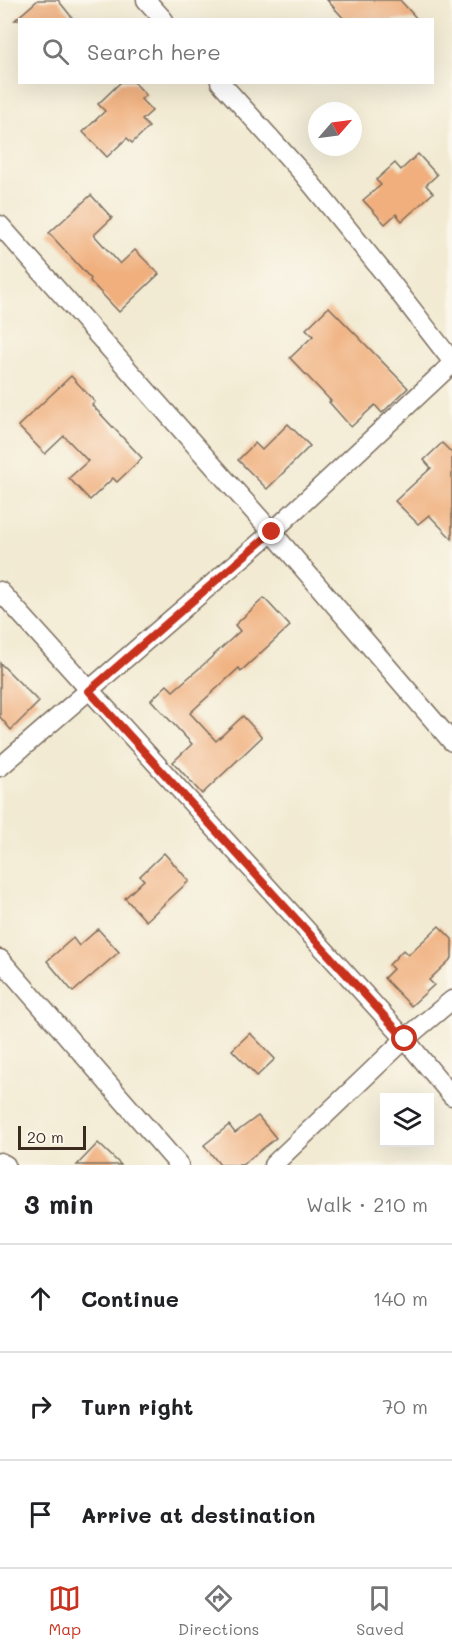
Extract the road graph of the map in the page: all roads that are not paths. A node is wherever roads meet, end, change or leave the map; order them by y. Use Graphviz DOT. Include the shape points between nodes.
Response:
graph roads {
  1 [pos="146,0"];
  2 [pos="162,18"];
  3 [pos="222,84"];
  4 [pos="0,225"];
  5 [pos="452,362"];
  6 [pos="272,532"];
  7 [pos="0,591"];
  8 [pos="89,691"];
  9 [pos="452,742"];
  10 [pos="0,767"];
  11 [pos="0,959"];
  12 [pos="452,1000"];
  13 [pos="405,1039"];
  14 [pos="452,1096"];
  15 [pos="0,1162"];
  16 [pos="6,1165"];
  17 [pos="179,1165"];
  18 [pos="273,1165"];
  1 -- 2 [label="street"];
  3 -- 5 [label="street" via="304,176"];
  4 -- 6 [label="street"];
  5 -- 6 [label="street"];
  6 -- 8 [label="street"];
  6 -- 9 [label="street"];
  7 -- 8 [label="street"];
  8 -- 10 [label="street"];
  8 -- 13 [label="street"];
  11 -- 17 [label="street"];
  12 -- 13 [label="street"];
  13 -- 14 [label="street"];
  13 -- 18 [label="street"];
  15 -- 16 [label="street"];
}
